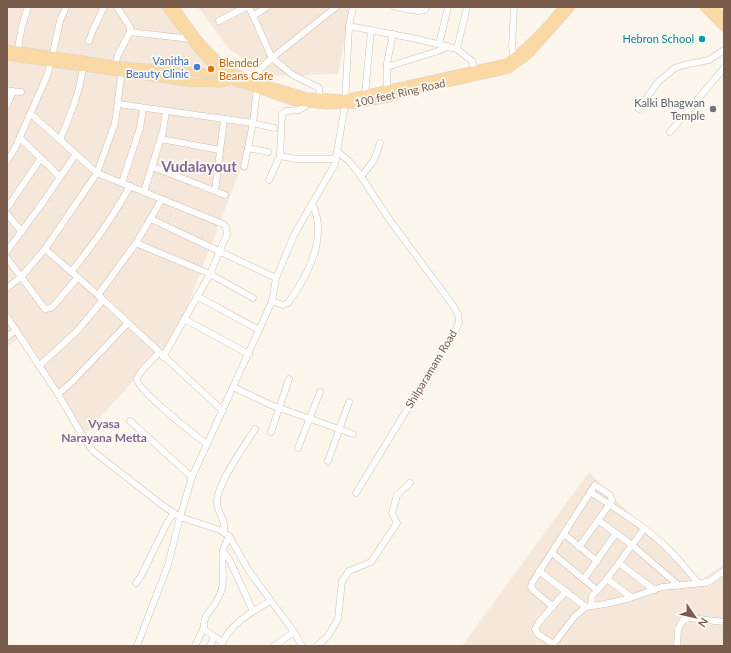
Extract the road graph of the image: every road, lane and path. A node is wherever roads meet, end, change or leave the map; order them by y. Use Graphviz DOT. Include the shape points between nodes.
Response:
graph roads {
  1 [pos="28,7"];
  2 [pos="66,7"];
  3 [pos="104,7"];
  4 [pos="117,7"];
  5 [pos="166,7"];
  6 [pos="174,7"];
  7 [pos="246,7"];
  8 [pos="249,7"];
  9 [pos="268,7"];
  10 [pos="336,7"];
  11 [pos="353,7"];
  12 [pos="395,7"];
  13 [pos="426,7"];
  14 [pos="448,7"];
  15 [pos="467,7"];
  16 [pos="514,7"];
  17 [pos="563,7"];
  18 [pos="571,7"];
  19 [pos="704,7"];
  20 [pos="713,7"];
  21 [pos="253,16"];
  22 [pos="724,17"];
  23 [pos="219,21"];
  24 [pos="349,26"];
  25 [pos="724,27"];
  26 [pos="371,30"];
  27 [pos="130,32"];
  28 [pos="393,34"];
  29 [pos="191,39"];
  30 [pos="89,41"];
  31 [pos="439,44"];
  32 [pos="448,46"];
  33 [pos="7,49"];
  34 [pos="457,49"];
  35 [pos="724,50"];
  36 [pos="17,54"];
  37 [pos="7,56"];
  38 [pos="272,58"];
  39 [pos="514,58"];
  40 [pos="52,59"];
  41 [pos="83,66"];
  42 [pos="387,67"];
  43 [pos="120,68"];
  44 [pos="724,68"];
  45 [pos="475,70"];
  46 [pos="234,76"];
  47 [pos="250,80"];
  48 [pos="257,88"];
  49 [pos="387,90"];
  50 [pos="10,91"];
  51 [pos="21,92"];
  52 [pos="365,95"];
  53 [pos="320,98"];
  54 [pos="345,102"];
  55 [pos="310,103"];
  56 [pos="118,104"];
  57 [pos="7,105"];
  58 [pos="144,108"];
  59 [pos="638,109"];
  60 [pos="166,111"];
  61 [pos="31,114"];
  62 [pos="224,119"];
  63 [pos="253,123"];
  64 [pos="274,128"];
  65 [pos="670,132"];
  66 [pos="20,138"];
  67 [pos="161,138"];
  68 [pos="60,140"];
  69 [pos="380,143"];
  70 [pos="248,148"];
  71 [pos="220,150"];
  72 [pos="337,151"];
  73 [pos="268,152"];
  74 [pos="76,154"];
  75 [pos="280,156"];
  76 [pos="41,158"];
  77 [pos="336,159"];
  78 [pos="7,161"];
  79 [pos="153,167"];
  80 [pos="244,167"];
  81 [pos="97,173"];
  82 [pos="60,177"];
  83 [pos="361,177"];
  84 [pos="269,180"];
  85 [pos="122,183"];
  86 [pos="130,186"];
  87 [pos="215,191"];
  88 [pos="144,192"];
  89 [pos="225,195"];
  90 [pos="162,199"];
  91 [pos="312,204"];
  92 [pos="7,208"];
  93 [pos="7,214"];
  94 [pos="151,218"];
  95 [pos="22,232"];
  96 [pos="136,243"];
  97 [pos="45,248"];
  98 [pos="220,250"];
  99 [pos="7,251"];
  100 [pos="7,258"];
  101 [pos="71,272"];
  102 [pos="210,274"];
  103 [pos="21,277"];
  104 [pos="78,278"];
  105 [pos="276,278"];
  106 [pos="7,288"];
  107 [pos="197,296"];
  108 [pos="101,298"];
  109 [pos="253,298"];
  110 [pos="272,301"];
  111 [pos="7,317"];
  112 [pos="184,319"];
  113 [pos="128,323"];
  114 [pos="16,330"];
  115 [pos="259,330"];
  116 [pos="7,338"];
  117 [pos="249,354"];
  118 [pos="161,355"];
  119 [pos="39,366"];
  120 [pos="288,379"];
  121 [pos="233,387"];
  122 [pos="320,392"];
  123 [pos="58,394"];
  124 [pos="349,402"];
  125 [pos="278,408"];
  126 [pos="223,411"];
  127 [pos="308,419"];
  128 [pos="130,421"];
  129 [pos="255,429"];
  130 [pos="339,429"];
  131 [pos="271,432"];
  132 [pos="352,434"];
  133 [pos="207,444"];
  134 [pos="298,448"];
  135 [pos="328,461"];
  136 [pos="192,478"];
  137 [pos="410,483"];
  138 [pos="356,493"];
  139 [pos="610,504"];
  140 [pos="174,513"];
  141 [pos="180,517"];
  142 [pos="598,520"];
  143 [pos="644,529"];
  144 [pos="616,533"];
  145 [pos="226,534"];
  146 [pos="564,534"];
  147 [pos="632,545"];
  148 [pos="580,547"];
  149 [pos="223,552"];
  150 [pos="552,553"];
  151 [pos="597,561"];
  152 [pos="619,563"];
  153 [pos="539,571"];
  154 [pos="724,571"];
  155 [pos="584,579"];
  156 [pos="607,580"];
  157 [pos="136,583"];
  158 [pos="698,583"];
  159 [pos="678,585"];
  160 [pos="597,590"];
  161 [pos="654,590"];
  162 [pos="566,591"];
  163 [pos="631,597"];
  164 [pos="270,601"];
  165 [pos="588,606"];
  166 [pos="553,607"];
  167 [pos="253,611"];
  168 [pos="724,622"];
  169 [pos="204,627"];
  170 [pos="294,632"];
  171 [pos="214,636"];
  172 [pos="222,644"];
  173 [pos="552,645"];
  174 [pos="137,646"];
  175 [pos="195,646"];
  176 [pos="210,646"];
  177 [pos="274,646"];
  178 [pos="302,646"];
  179 [pos="317,646"];
  180 [pos="677,646"];
  1 -- 36 [label="street"];
  2 -- 40 [label="street" via="60,21"];
  3 -- 30 [label="street"];
  4 -- 27 [label="street"];
  5 -- 29 [label="main road, 100 feet Ring Road"];
  6 -- 46 [label="main road, 100 feet Ring Road" via="198,40"];
  7 -- 23 [label="street"];
  8 -- 21 [label="street"];
  9 -- 21 [label="street"];
  10 -- 38 [label="street"];
  11 -- 24 [label="street"];
  12 -- 13 [label="street" via="421,11"];
  14 -- 31 [label="street"];
  15 -- 34 [label="street"];
  16 -- 39 [label="street"];
  17 -- 39 [label="main road, 100 feet Ring Road"];
  18 -- 54 [label="main road, 100 feet Ring Road" via="529,54 509,69 388,98 355,104"];
  19 -- 25 [label="main road"];
  20 -- 22 [label="main road"];
  21 -- 38 [label="street"];
  24 -- 26 [label="street"];
  24 -- 54 [label="street"];
  26 -- 28 [label="street"];
  26 -- 52 [label="street"];
  27 -- 29 [label="street"];
  27 -- 43 [label="street" via="118,55"];
  28 -- 31 [label="street"];
  28 -- 42 [label="street"];
  29 -- 46 [label="main road, 100 feet Ring Road" via="212,64"];
  31 -- 32 [label="street"];
  32 -- 34 [label="street"];
  32 -- 42 [label="street"];
  33 -- 36 [label="main road"];
  34 -- 45 [label="street" via="472,61"];
  35 -- 59 [label="street" via="709,60 675,68 658,82"];
  36 -- 37 [label="main road"];
  36 -- 40 [label="main road"];
  38 -- 47 [label="street"];
  38 -- 53 [label="street" via="292,75 316,86 320,91"];
  39 -- 45 [label="main road, 100 feet Ring Road" via="507,63"];
  40 -- 41 [label="main road"];
  40 -- 43 [label="main road"];
  40 -- 61 [label="street"];
  41 -- 43 [label="main road"];
  41 -- 68 [label="street" via="77,96"];
  42 -- 49 [label="street"];
  43 -- 46 [label="main road"];
  43 -- 56 [label="street"];
  44 -- 65 [label="street"];
  45 -- 49 [label="main road, 100 feet Ring Road"];
  46 -- 47 [label="main road, 100 feet Ring Road"];
  46 -- 48 [label="main road, 100 feet Ring Road"];
  47 -- 53 [label="main road, 100 feet Ring Road" via="307,97"];
  48 -- 55 [label="main road, 100 feet Ring Road" via="293,101"];
  48 -- 63 [label="street"];
  49 -- 52 [label="main road, 100 feet Ring Road"];
  50 -- 51 [label="street"];
  50 -- 57 [label="street"];
  52 -- 54 [label="main road, 100 feet Ring Road"];
  53 -- 54 [label="main road, 100 feet Ring Road"];
  54 -- 55 [label="main road, 100 feet Ring Road" via="326,105"];
  54 -- 72 [label="street"];
  55 -- 75 [label="street" via="299,110 286,111 282,114"];
  56 -- 58 [label="street"];
  56 -- 81 [label="street" via="115,123"];
  58 -- 60 [label="street"];
  58 -- 85 [label="street"];
  60 -- 62 [label="street"];
  60 -- 67 [label="street"];
  61 -- 66 [label="street"];
  61 -- 68 [label="street"];
  62 -- 63 [label="street"];
  62 -- 71 [label="street"];
  63 -- 64 [label="street"];
  63 -- 70 [label="street"];
  66 -- 76 [label="street"];
  66 -- 78 [label="street"];
  67 -- 71 [label="street"];
  67 -- 79 [label="street"];
  68 -- 74 [label="street"];
  69 -- 83 [label="street" via="374,160"];
  70 -- 73 [label="street"];
  70 -- 80 [label="street"];
  71 -- 87 [label="street"];
  72 -- 77 [label="street"];
  72 -- 83 [label="street, Shilparamam Road"];
  74 -- 81 [label="street"];
  74 -- 82 [label="street"];
  75 -- 77 [label="street"];
  75 -- 84 [label="street"];
  76 -- 82 [label="street"];
  76 -- 92 [label="street"];
  77 -- 91 [label="street"];
  79 -- 87 [label="street"];
  79 -- 88 [label="street"];
  81 -- 85 [label="street"];
  81 -- 97 [label="street"];
  82 -- 95 [label="street"];
  83 -- 138 [label="street, Shilparamam Road" via="452,304 459,322"];
  85 -- 86 [label="street"];
  86 -- 88 [label="street"];
  86 -- 101 [label="street" via="108,223"];
  87 -- 89 [label="street"];
  88 -- 90 [label="street"];
  90 -- 94 [label="street"];
  90 -- 98 [label="street" via="225,225 227,234"];
  91 -- 105 [label="street" via="294,235"];
  91 -- 110 [label="street" via="318,222 314,257 288,303 283,305"];
  93 -- 95 [label="street"];
  94 -- 96 [label="street"];
  94 -- 98 [label="street"];
  95 -- 99 [label="street"];
  96 -- 102 [label="street"];
  96 -- 108 [label="street"];
  97 -- 101 [label="street"];
  97 -- 103 [label="street"];
  98 -- 102 [label="street"];
  98 -- 105 [label="street"];
  100 -- 103 [label="street"];
  101 -- 104 [label="street"];
  102 -- 107 [label="street"];
  102 -- 109 [label="street"];
  103 -- 104 [label="street" via="43,307 48,309"];
  103 -- 106 [label="street"];
  104 -- 108 [label="street"];
  105 -- 110 [label="street"];
  107 -- 112 [label="street"];
  107 -- 115 [label="street"];
  108 -- 113 [label="street"];
  108 -- 119 [label="street" via="76,331"];
  110 -- 115 [label="street"];
  111 -- 114 [label="street"];
  112 -- 117 [label="street"];
  112 -- 118 [label="street"];
  113 -- 118 [label="street"];
  113 -- 123 [label="street"];
  114 -- 116 [label="street"];
  114 -- 119 [label="street"];
  115 -- 117 [label="street"];
  117 -- 121 [label="street"];
  118 -- 126 [label="street"];
  118 -- 133 [label="street" via="139,375 138,383 155,401"];
  119 -- 123 [label="street"];
  120 -- 125 [label="street"];
  121 -- 125 [label="street"];
  121 -- 126 [label="street"];
  122 -- 127 [label="street"];
  123 -- 140 [label="street" via="93,451"];
  124 -- 130 [label="street"];
  125 -- 127 [label="street"];
  125 -- 131 [label="street"];
  126 -- 133 [label="street"];
  127 -- 130 [label="street"];
  127 -- 134 [label="street"];
  128 -- 136 [label="street"];
  129 -- 145 [label="street" via="218,495 217,505 225,522"];
  130 -- 132 [label="street"];
  130 -- 135 [label="street"];
  133 -- 136 [label="street"];
  136 -- 141 [label="street"];
  137 -- 179 [label="street" via="397,495 392,513 396,522 376,557 371,562 349,571 342,581 338,618 328,636"];
  139 -- 142 [label="street"];
  139 -- 143 [label="street"];
  139 -- 146 [label="street" via="590,492"];
  140 -- 141 [label="street"];
  140 -- 157 [label="street"];
  141 -- 145 [label="street"];
  141 -- 174 [label="street" via="168,565"];
  142 -- 144 [label="street"];
  142 -- 148 [label="street"];
  143 -- 147 [label="street"];
  143 -- 158 [label="street" via="669,550"];
  144 -- 147 [label="street"];
  144 -- 151 [label="street"];
  145 -- 149 [label="street"];
  145 -- 164 [label="street"];
  146 -- 148 [label="street"];
  146 -- 150 [label="street"];
  147 -- 152 [label="street"];
  147 -- 159 [label="street"];
  148 -- 151 [label="street"];
  149 -- 167 [label="street" via="229,559"];
  149 -- 169 [label="street" via="223,587 207,615"];
  150 -- 153 [label="street"];
  150 -- 155 [label="street"];
  151 -- 155 [label="street"];
  152 -- 156 [label="street"];
  152 -- 161 [label="street"];
  153 -- 162 [label="street"];
  153 -- 166 [label="street" via="531,587"];
  154 -- 158 [label="street" via="710,580"];
  155 -- 160 [label="street"];
  156 -- 160 [label="street"];
  156 -- 163 [label="street"];
  158 -- 159 [label="street"];
  159 -- 161 [label="street"];
  160 -- 165 [label="street"];
  161 -- 163 [label="street"];
  162 -- 165 [label="street"];
  162 -- 166 [label="street"];
  163 -- 165 [label="street"];
  164 -- 167 [label="street"];
  164 -- 170 [label="street"];
  165 -- 173 [label="street" via="576,616"];
  166 -- 173 [label="street" via="535,629"];
  167 -- 172 [label="street" via="232,628"];
  168 -- 180 [label="street" via="690,618 682,620 678,629"];
  169 -- 171 [label="street"];
  169 -- 175 [label="street"];
  170 -- 177 [label="street"];
  170 -- 178 [label="street"];
  171 -- 172 [label="street"];
  171 -- 176 [label="street"];
}
